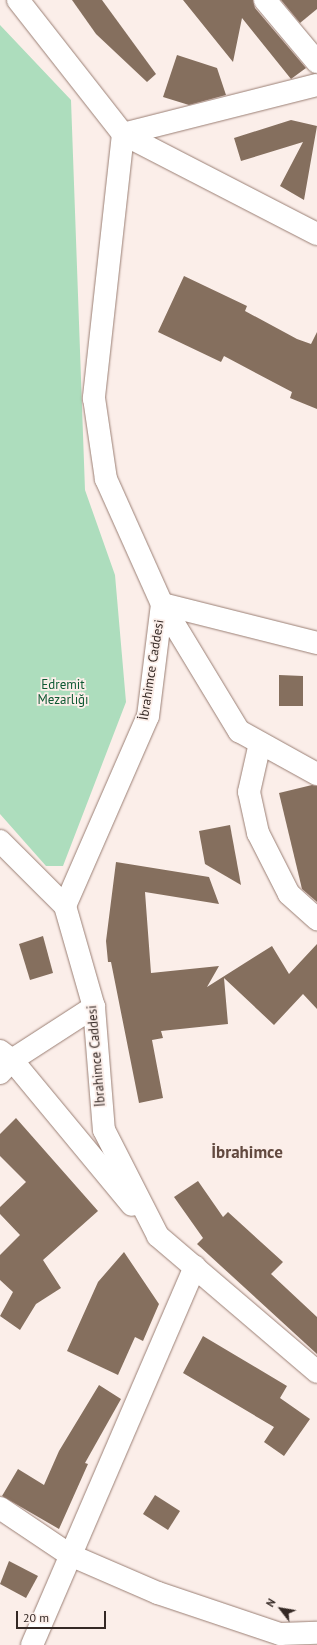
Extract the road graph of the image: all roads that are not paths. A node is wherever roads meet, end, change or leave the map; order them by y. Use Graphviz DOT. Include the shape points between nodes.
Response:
graph roads {
  1 [pos="18,0"];
  2 [pos="266,0"];
  3 [pos="317,62"];
  4 [pos="317,85"];
  5 [pos="123,134"];
  6 [pos="317,234"];
  7 [pos="162,604"];
  8 [pos="317,644"];
  9 [pos="260,743"];
  10 [pos="317,774"];
  11 [pos="0,841"];
  12 [pos="65,906"];
  13 [pos="317,919"];
  14 [pos="94,1007"];
  15 [pos="4,1062"];
  16 [pos="158,1236"];
  17 [pos="195,1267"];
  18 [pos="317,1372"];
  19 [pos="0,1508"];
  20 [pos="70,1555"];
  21 [pos="317,1633"];
  22 [pos="275,1640"];
  23 [pos="32,1645"];
  1 -- 5 [label="street"];
  2 -- 3 [label="street"];
  4 -- 5 [label="street"];
  5 -- 6 [label="street"];
  5 -- 7 [label="street" via="94,398 106,479"];
  7 -- 8 [label="street"];
  7 -- 9 [label="street" via="239,731"];
  7 -- 12 [label="street, İbrahimce Caddesi" via="148,716"];
  9 -- 10 [label="street"];
  9 -- 13 [label="street" via="249,792 258,833 289,894"];
  11 -- 12 [label="street"];
  12 -- 14 [label="street, İbrahimce Caddesi"];
  14 -- 15 [label="street"];
  14 -- 16 [label="street, İbrahimce Caddesi" via="104,1130"];
  15 -- 16 [label="street"];
  16 -- 17 [label="street, İbrahimce Caddesi"];
  17 -- 18 [label="street, İbrahimce Caddesi"];
  17 -- 20 [label="street"];
  19 -- 20 [label="street"];
  20 -- 22 [label="street"];
  20 -- 23 [label="street"];
  21 -- 22 [label="street"];
}
